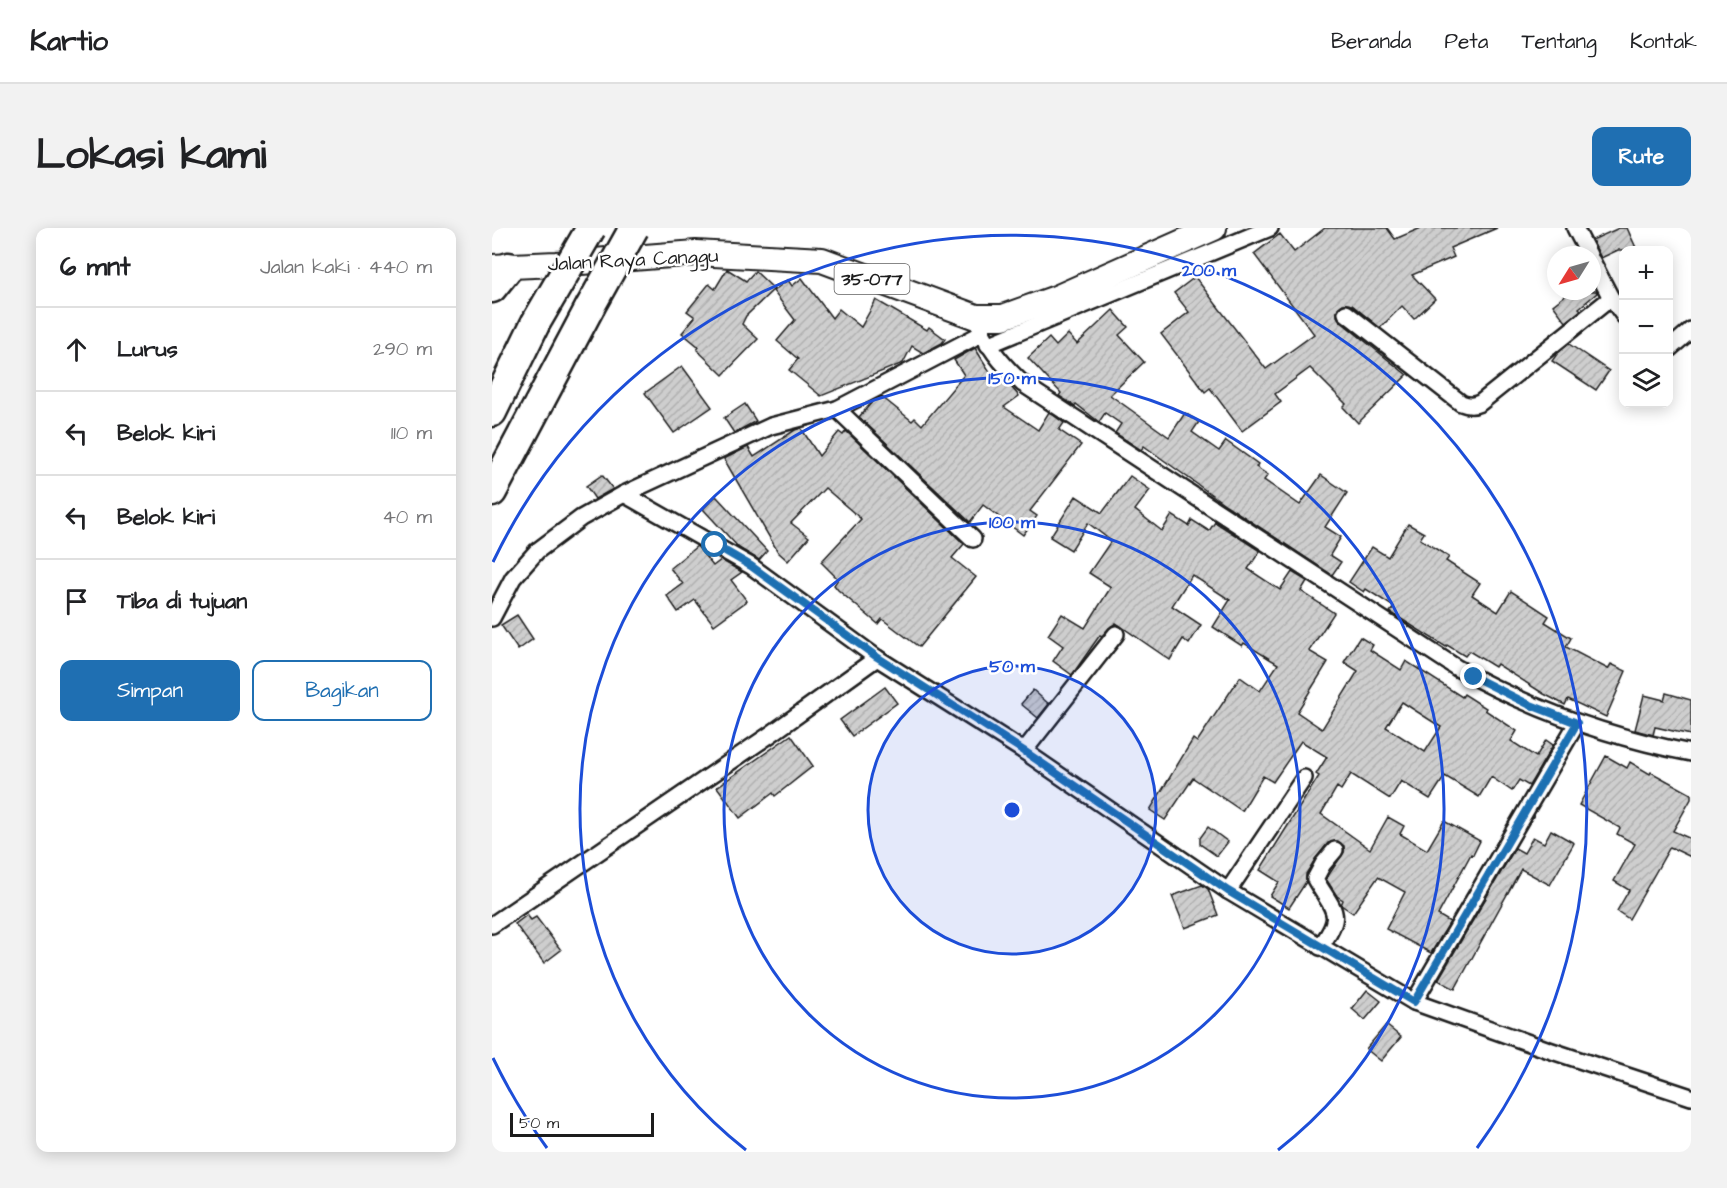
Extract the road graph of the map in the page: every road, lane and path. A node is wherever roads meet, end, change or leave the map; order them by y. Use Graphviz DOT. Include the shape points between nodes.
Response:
graph roads {
  1 [pos="591,228"];
  2 [pos="634,228"];
  3 [pos="1214,228"];
  4 [pos="1270,228"];
  5 [pos="1575,228"];
  6 [pos="1584,246"];
  7 [pos="498,274"];
  8 [pos="1601,279"];
  9 [pos="1611,298"];
  10 [pos="1619,310"];
  11 [pos="1346,313"];
  12 [pos="1691,330"];
  13 [pos="982,332"];
  14 [pos="1673,346"];
  15 [pos="837,409"];
  16 [pos="492,411"];
  17 [pos="492,492"];
  18 [pos="624,494"];
  19 [pos="973,539"];
  20 [pos="492,618"];
  21 [pos="1116,634"];
  22 [pos="877,657"];
  23 [pos="1577,723"];
  24 [pos="1024,751"];
  25 [pos="1691,753"];
  26 [pos="1304,778"];
  27 [pos="1335,850"];
  28 [pos="1228,891"];
  29 [pos="492,925"];
  30 [pos="1320,947"];
  31 [pos="1414,1002"];
  32 [pos="1691,1097"];
  1 -- 16 [label="highway, bridge" via="535,324"];
  2 -- 17 [label="highway, bridge"];
  3 -- 13 [label="main road, Jalan Raya Canggu / 35-077" via="1056,298 1003,317"];
  4 -- 13 [label="street"];
  5 -- 6 [label="street"];
  7 -- 13 [label="main road, Jalan Raya Canggu / 35-077" via="696,253 822,260"];
  8 -- 9 [label="street"];
  9 -- 10 [label="street"];
  9 -- 11 [label="street" via="1480,403 1468,406"];
  12 -- 14 [label="street"];
  13 -- 15 [label="street"];
  13 -- 23 [label="street" via="1004,366 1023,384 1457,668 1519,700"];
  15 -- 18 [label="street" via="771,426"];
  15 -- 19 [label="street"];
  18 -- 20 [label="street" via="581,518 537,551 513,578"];
  18 -- 22 [label="street" via="751,566"];
  21 -- 24 [label="street"];
  22 -- 24 [label="street"];
  22 -- 29 [label="street"];
  23 -- 25 [label="street"];
  23 -- 31 [label="street"];
  24 -- 28 [label="street"];
  26 -- 28 [label="street"];
  27 -- 30 [label="street" via="1315,879 1336,917"];
  28 -- 30 [label="street"];
  30 -- 31 [label="street"];
  31 -- 32 [label="street"];
}
